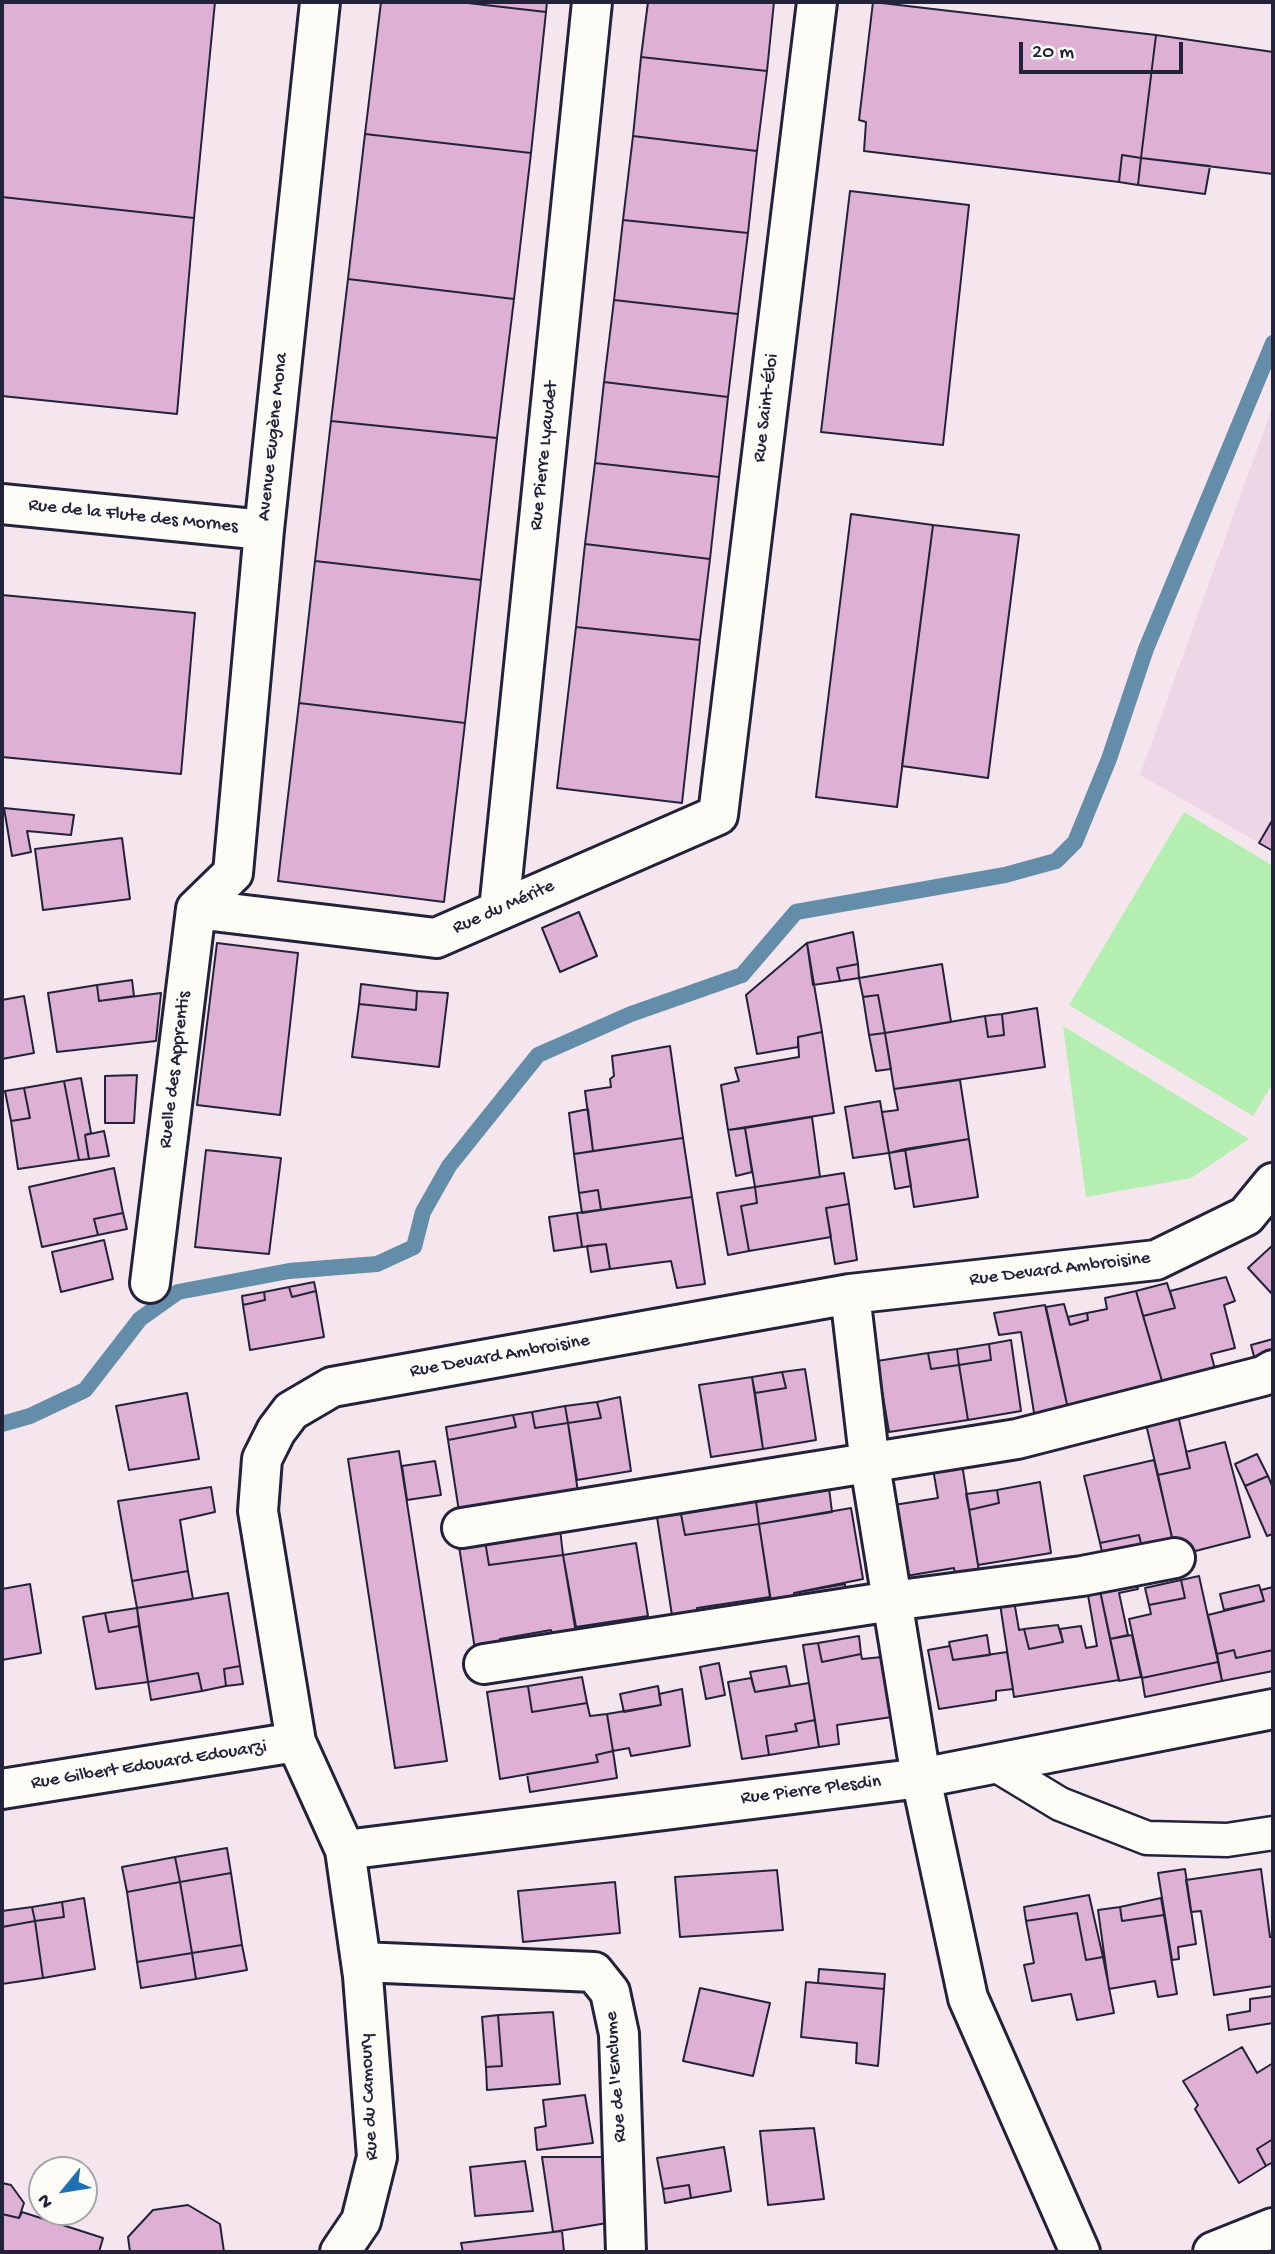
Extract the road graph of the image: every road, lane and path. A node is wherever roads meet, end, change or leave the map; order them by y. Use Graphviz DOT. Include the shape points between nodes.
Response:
graph roads {
  1 [pos="320,2"];
  2 [pos="592,2"];
  3 [pos="817,2"];
  4 [pos="2,504"];
  5 [pos="264,530"];
  6 [pos="718,815"];
  7 [pos="195,909"];
  8 [pos="499,910"];
  9 [pos="1273,1183"];
  10 [pos="150,1283"];
  11 [pos="850,1294"];
  12 [pos="1273,1370"];
  13 [pos="870,1465"];
  14 [pos="462,1528"];
  15 [pos="1175,1558"];
  16 [pos="892,1601"];
  17 [pos="484,1664"];
  18 [pos="1273,1709"];
  19 [pos="296,1742"];
  20 [pos="994,1764"];
  21 [pos="920,1778"];
  22 [pos="2,1789"];
  23 [pos="1273,1833"];
  24 [pos="345,1850"];
  25 [pos="362,1969"];
  26 [pos="1273,2228"];
  27 [pos="340,2252"];
  28 [pos="626,2252"];
  29 [pos="1080,2252"];
  30 [pos="1213,2252"];
  1 -- 5 [label="street, Avenue Eugène Mona"];
  2 -- 8 [label="street, Rue Pierre Lyaudet"];
  3 -- 6 [label="street, Rue Saint-Éloi"];
  4 -- 5 [label="street, Rue de la Flute des Mornes"];
  5 -- 7 [label="street, Avenue Eugène Mona" via="233,873"];
  6 -- 8 [label="street, Rue du Mérite"];
  7 -- 8 [label="street, Rue du Mérite" via="436,938"];
  7 -- 10 [label="street, Ruelle des Apprentis"];
  9 -- 11 [label="street, Rue Devard Ambroisine" via="1246,1216 1156,1260"];
  11 -- 13 [label="street"];
  11 -- 19 [label="street, Rue Devard Ambroisine" via="332,1387 291,1411 262,1460 258,1511"];
  12 -- 13 [label="street" via="1017,1439"];
  13 -- 14 [label="street"];
  13 -- 16 [label="street"];
  15 -- 16 [label="street" via="1070,1578"];
  16 -- 17 [label="street"];
  16 -- 21 [label="street"];
  18 -- 20 [label="street, Rue Pierre Plesdin"];
  19 -- 22 [label="street, Rue Gilbert Edouard Edouarzi"];
  19 -- 24 [label="street, Rue Devard Ambroisine"];
  20 -- 21 [label="street, Rue Pierre Plesdin"];
  20 -- 23 [label="lane" via="1060,1804 1147,1838 1227,1840"];
  21 -- 24 [label="street, Rue Pierre Plesdin"];
  21 -- 29 [label="street" via="968,1998"];
  24 -- 25 [label="street, Rue Devard Ambroisine"];
  25 -- 27 [label="street, Rue du Camoury" via="377,2157 361,2221"];
  25 -- 28 [label="street, Rue de l'Enclume" via="594,1972 610,1992 618,2034"];
  26 -- 30 [label="street"];
}
